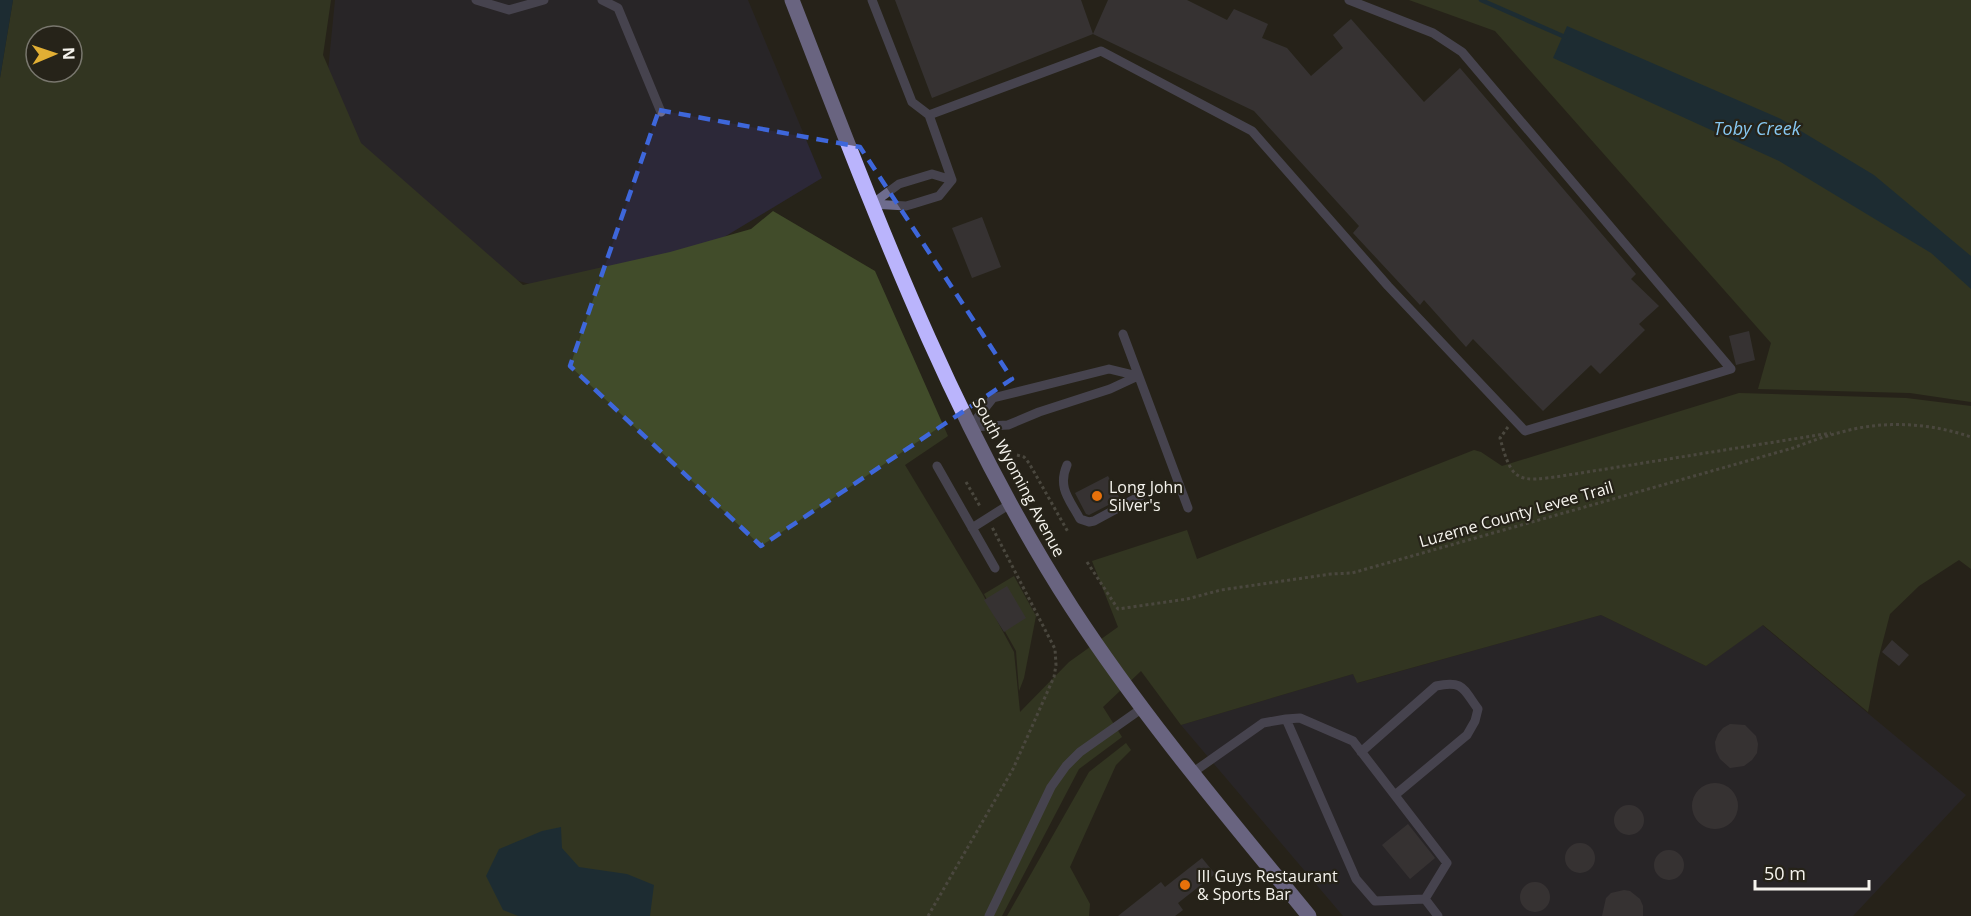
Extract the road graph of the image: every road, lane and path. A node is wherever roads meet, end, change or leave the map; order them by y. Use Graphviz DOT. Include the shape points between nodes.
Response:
graph roads {
  1 [pos="476,0"];
  2 [pos="544,0"];
  3 [pos="602,0"];
  4 [pos="792,0"];
  5 [pos="872,0"];
  6 [pos="1349,0"];
  7 [pos="661,112"];
  8 [pos="929,116"];
  9 [pos="952,180"];
  10 [pos="872,204"];
  11 [pos="1123,334"];
  12 [pos="1138,376"];
  13 [pos="1513,418"];
  14 [pos="970,427"];
  15 [pos="1842,432"];
  16 [pos="1971,437"];
  17 [pos="1017,455"];
  18 [pos="1067,465"];
  19 [pos="937,466"];
  20 [pos="966,482"];
  21 [pos="1142,495"];
  22 [pos="1010,504"];
  23 [pos="1188,508"];
  24 [pos="983,513"];
  25 [pos="989,523"];
  26 [pos="972,528"];
  27 [pos="1068,532"];
  28 [pos="1087,562"];
  29 [pos="994,568"];
  30 [pos="1141,709"];
  31 [pos="1286,719"];
  32 [pos="1361,752"];
  33 [pos="1192,773"];
  34 [pos="1395,795"];
  35 [pos="1425,899"];
  36 [pos="928,916"];
  37 [pos="989,916"];
  38 [pos="1309,916"];
  39 [pos="1438,916"];
  1 -- 2 [label="lane" via="509,10"];
  3 -- 7 [label="lane" via="618,8"];
  4 -- 10 [label="main road, South Wyoming Avenue"];
  5 -- 8 [label="lane" via="912,102"];
  6 -- 13 [label="lane" via="1433,33 1462,52 1731,369 1525,431"];
  8 -- 9 [label="lane"];
  8 -- 13 [label="lane" via="1101,51 1252,131 1388,286"];
  9 -- 10 [label="lane" via="932,174 913,179 899,184"];
  9 -- 10 [label="lane" via="939,196 913,204"];
  10 -- 14 [label="main road, South Wyoming Avenue" via="916,313"];
  11 -- 12 [label="lane"];
  12 -- 14 [label="lane" via="1008,426"];
  12 -- 14 [label="lane" via="1109,369 993,398"];
  12 -- 23 [label="lane"];
  13 -- 15 [label="path" via="1500,438 1510,469 1525,480"];
  14 -- 22 [label="main road, South Wyoming Avenue"];
  15 -- 16 [label="path, Luzerne County Levee Trail" via="1868,426 1909,425 1952,430"];
  15 -- 28 [label="path, Luzerne County Levee Trail" via="1352,573 1221,590 1118,609"];
  17 -- 27 [label="path" via="1029,463"];
  18 -- 21 [label="lane" via="1062,476 1063,488 1080,519 1094,521"];
  19 -- 26 [label="lane"];
  20 -- 24 [label="path"];
  22 -- 26 [label="lane"];
  22 -- 30 [label="main road, South Wyoming Avenue" via="1071,606"];
  25 -- 36 [label="path" via="1055,649 1056,665 1008,779"];
  26 -- 29 [label="lane"];
  30 -- 33 [label="main road, South Wyoming Avenue"];
  30 -- 37 [label="lane" via="1066,766 1051,787"];
  31 -- 32 [label="lane" via="1300,718 1353,741"];
  31 -- 33 [label="lane" via="1263,723"];
  31 -- 35 [label="lane" via="1356,879 1375,902"];
  32 -- 34 [label="lane"];
  32 -- 34 [label="lane" via="1436,686 1462,686 1478,709 1467,735"];
  33 -- 38 [label="main road, South Wyoming Avenue"];
  34 -- 35 [label="lane" via="1448,863"];
  35 -- 39 [label="lane"];
}
